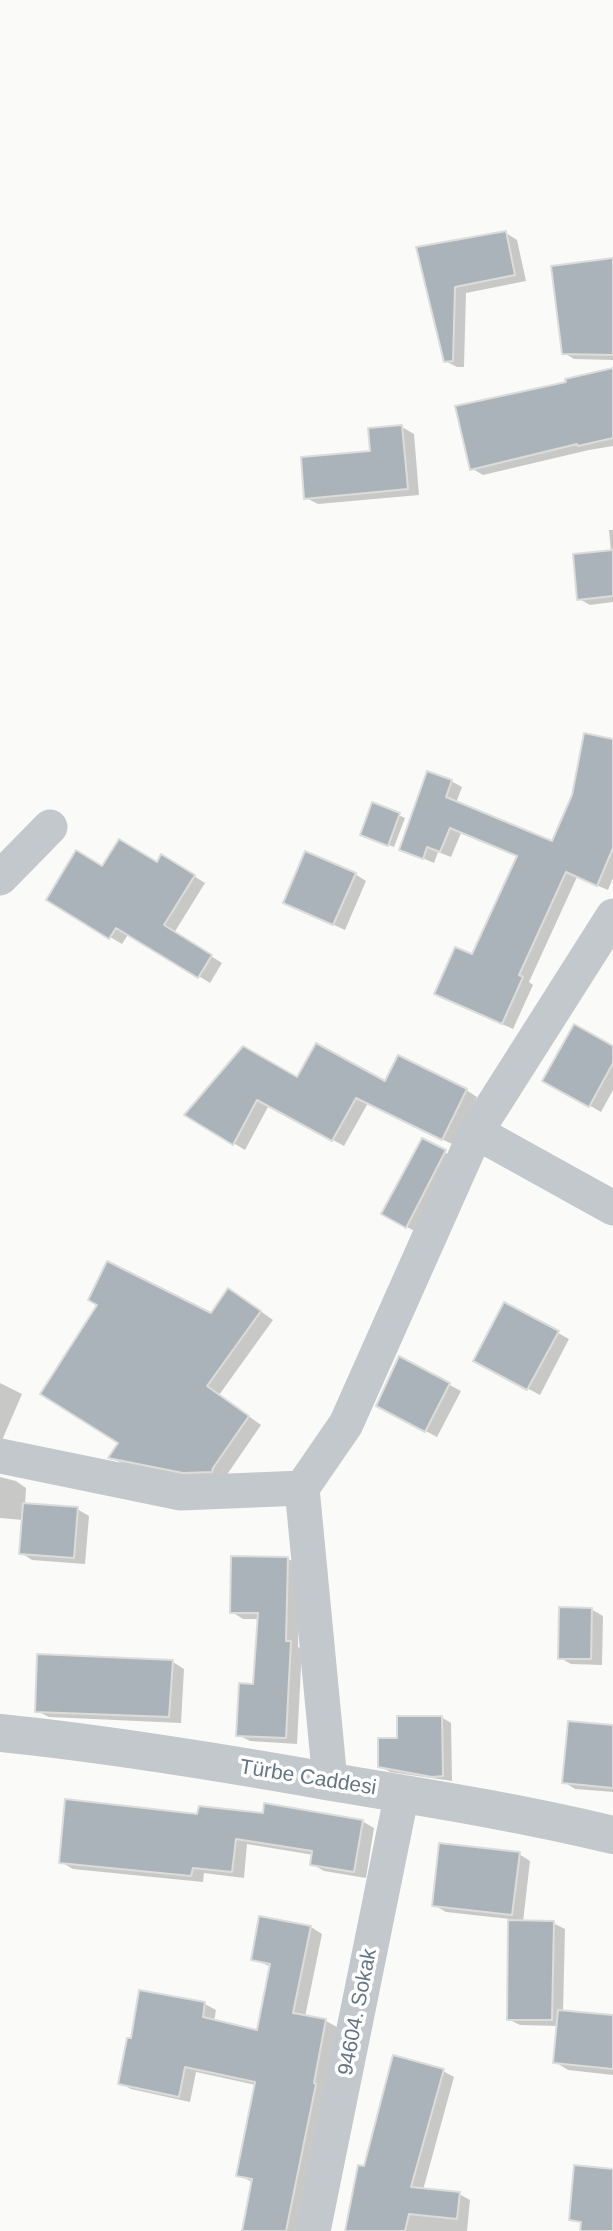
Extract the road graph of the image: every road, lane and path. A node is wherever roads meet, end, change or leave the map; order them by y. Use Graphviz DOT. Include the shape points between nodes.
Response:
graph roads {
  1 [pos="50,827"];
  2 [pos="0,878"];
  3 [pos="613,916"];
  4 [pos="476,1132"];
  5 [pos="613,1208"];
  6 [pos="0,1456"];
  7 [pos="302,1488"];
  8 [pos="0,1733"];
  9 [pos="330,1781"];
  10 [pos="402,1793"];
  11 [pos="613,1835"];
  12 [pos="313,2231"];
  1 -- 2 [label="street"];
  3 -- 4 [label="street"];
  4 -- 5 [label="street"];
  4 -- 7 [label="street" via="346,1424"];
  6 -- 7 [label="street" via="181,1493"];
  7 -- 9 [label="street"];
  8 -- 9 [label="street, Türbe Caddesi"];
  9 -- 10 [label="street, Türbe Caddesi"];
  10 -- 11 [label="street, Türbe Caddesi" via="541,1817"];
  10 -- 12 [label="street, 94604. Sokak"];
}
